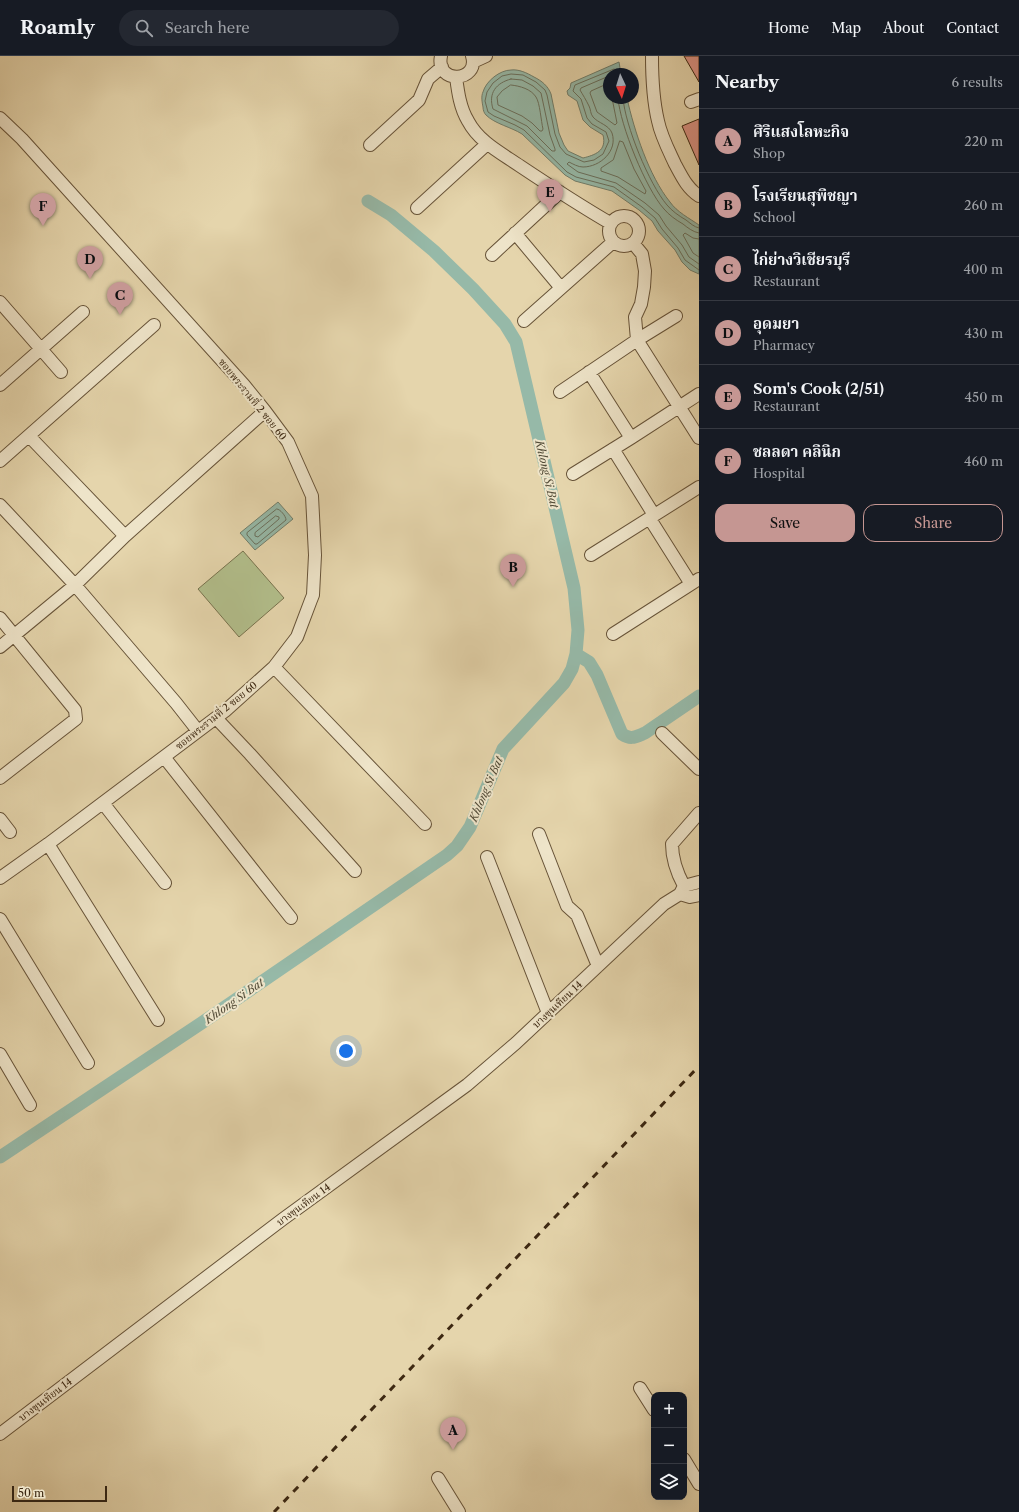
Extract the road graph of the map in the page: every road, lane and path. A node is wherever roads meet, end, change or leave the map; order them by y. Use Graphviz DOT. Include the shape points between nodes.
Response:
graph roads {
  1 [pos="486,56"];
  2 [pos="652,56"];
  3 [pos="473,59"];
  4 [pos="442,62"];
  5 [pos="456,77"];
  6 [pos="0,118"];
  7 [pos="487,144"];
  8 [pos="370,145"];
  9 [pos="560,192"];
  10 [pos="699,196"];
  11 [pos="417,208"];
  12 [pos="610,223"];
  13 [pos="515,233"];
  14 [pos="613,242"];
  15 [pos="633,243"];
  16 [pos="492,255"];
  17 [pos="561,288"];
  18 [pos="0,302"];
  19 [pos="83,312"];
  20 [pos="676,316"];
  21 [pos="524,321"];
  22 [pos="154,325"];
  23 [pos="637,340"];
  24 [pos="41,350"];
  25 [pos="61,372"];
  26 [pos="589,372"];
  27 [pos="0,385"];
  28 [pos="560,392"];
  29 [pos="699,394"];
  30 [pos="679,407"];
  31 [pos="265,411"];
  32 [pos="28,436"];
  33 [pos="631,438"];
  34 [pos="699,438"];
  35 [pos="613,449"];
  36 [pos="0,461"];
  37 [pos="572,474"];
  38 [pos="699,487"];
  39 [pos="0,505"];
  40 [pos="652,517"];
  41 [pos="125,536"];
  42 [pos="591,555"];
  43 [pos="695,582"];
  44 [pos="75,584"];
  45 [pos="0,618"];
  46 [pos="15,634"];
  47 [pos="613,634"];
  48 [pos="0,647"];
  49 [pos="274,668"];
  50 [pos="216,718"];
  51 [pos="198,731"];
  52 [pos="662,733"];
  53 [pos="164,757"];
  54 [pos="699,769"];
  55 [pos="0,778"];
  56 [pos="103,803"];
  57 [pos="698,816"];
  58 [pos="0,819"];
  59 [pos="424,824"];
  60 [pos="10,832"];
  61 [pos="539,834"];
  62 [pos="48,844"];
  63 [pos="487,857"];
  64 [pos="355,871"];
  65 [pos="0,878"];
  66 [pos="699,882"];
  67 [pos="165,883"];
  68 [pos="680,892"];
  69 [pos="699,894"];
  70 [pos="291,918"];
  71 [pos="0,919"];
  72 [pos="598,966"];
  73 [pos="548,1013"];
  74 [pos="158,1020"];
  75 [pos="0,1054"];
  76 [pos="88,1063"];
  77 [pos="30,1105"];
  78 [pos="640,1388"];
  79 [pos="651,1405"];
  80 [pos="0,1434"];
  81 [pos="687,1464"];
  82 [pos="438,1478"];
  83 [pos="699,1484"];
  84 [pos="459,1512"];
  1 -- 3 [label="street"];
  2 -- 10 [label="street" via="658,122 683,179 691,191"];
  3 -- 5 [label="street" via="470,71 466,75"];
  4 -- 5 [label="street" via="446,73"];
  4 -- 8 [label="street" via="428,79 419,100"];
  5 -- 7 [label="street" via="460,103 467,120"];
  6 -- 31 [label="street, ซอยพระรามที่ 2 ซอย 60" via="28,145 244,384"];
  7 -- 9 [label="street"];
  7 -- 11 [label="street"];
  9 -- 12 [label="street"];
  9 -- 13 [label="street"];
  12 -- 14 [label="street" via="608,233"];
  12 -- 15 [label="street" via="620,216 633,219 639,229"];
  13 -- 16 [label="street"];
  13 -- 17 [label="street"];
  14 -- 15 [label="street" via="623,246"];
  14 -- 17 [label="street"];
  15 -- 23 [label="street" via="642,254 645,271 641,304 635,317"];
  17 -- 21 [label="street"];
  18 -- 24 [label="street"];
  19 -- 24 [label="street"];
  20 -- 23 [label="street"];
  22 -- 32 [label="street"];
  23 -- 26 [label="street"];
  23 -- 30 [label="street"];
  24 -- 25 [label="street"];
  24 -- 27 [label="street"];
  26 -- 28 [label="street"];
  26 -- 33 [label="street"];
  29 -- 30 [label="street"];
  30 -- 33 [label="street"];
  30 -- 34 [label="street"];
  31 -- 41 [label="street"];
  31 -- 49 [label="street, ซอยพระรามที่ 2 ซอย 60" via="288,442 312,496 315,555 312,600 297,637"];
  32 -- 36 [label="street"];
  32 -- 41 [label="street"];
  33 -- 35 [label="street"];
  35 -- 37 [label="street"];
  35 -- 40 [label="street"];
  38 -- 40 [label="street"];
  39 -- 44 [label="street"];
  40 -- 42 [label="street"];
  40 -- 43 [label="street"];
  41 -- 44 [label="street"];
  43 -- 47 [label="street"];
  44 -- 46 [label="street"];
  44 -- 51 [label="street"];
  45 -- 46 [label="street"];
  46 -- 48 [label="street"];
  46 -- 55 [label="street" via="75,710 76,719"];
  49 -- 50 [label="street, ซอยพระรามที่ 2 ซอย 60"];
  49 -- 59 [label="street"];
  50 -- 51 [label="street, ซอยพระรามที่ 2 ซอย 60"];
  50 -- 64 [label="street"];
  51 -- 53 [label="street, ซอยพระรามที่ 2 ซอย 60"];
  52 -- 54 [label="street"];
  53 -- 56 [label="street, ซอยพระรามที่ 2 ซอย 60"];
  53 -- 70 [label="street"];
  56 -- 62 [label="street, ซอยพระรามที่ 2 ซอย 60"];
  56 -- 67 [label="street"];
  57 -- 68 [label="street" via="672,844"];
  58 -- 60 [label="street"];
  61 -- 72 [label="street" via="567,906 577,915"];
  62 -- 65 [label="street, ซอยพระรามที่ 2 ซอย 60"];
  62 -- 74 [label="street"];
  63 -- 73 [label="street"];
  66 -- 68 [label="street"];
  68 -- 69 [label="street" via="690,897"];
  68 -- 72 [label="street, บางขุนเทียน 14"];
  71 -- 76 [label="street"];
  72 -- 73 [label="street, บางขุนเทียน 14"];
  73 -- 80 [label="street, บางขุนเทียน 14" via="467,1085 283,1219"];
  75 -- 77 [label="street"];
  78 -- 79 [label="street"];
  81 -- 83 [label="street"];
  82 -- 84 [label="street"];
}
